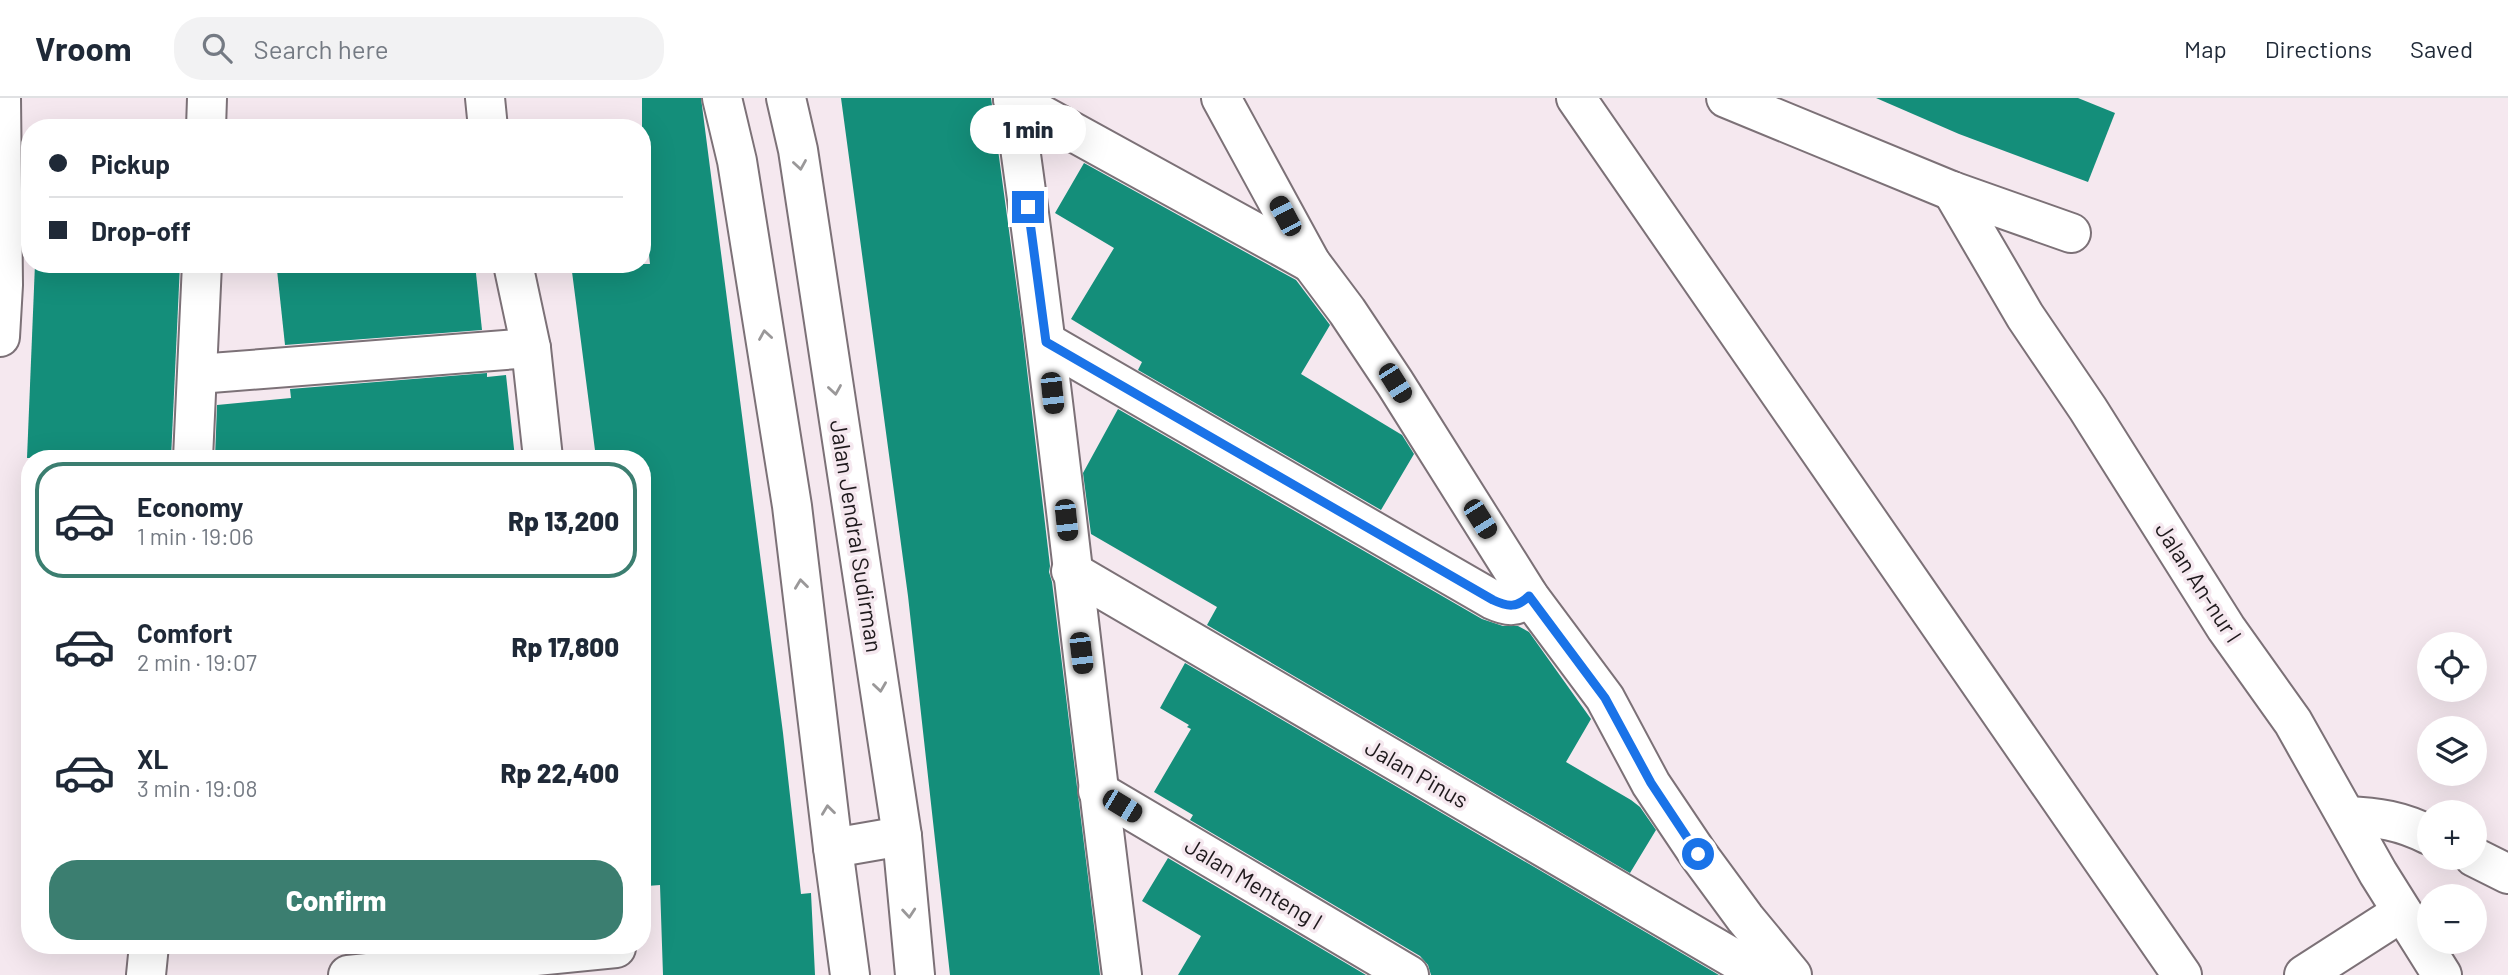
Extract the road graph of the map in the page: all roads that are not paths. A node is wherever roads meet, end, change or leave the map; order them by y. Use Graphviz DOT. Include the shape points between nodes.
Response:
graph roads {
  1 [pos="1,98"];
  2 [pos="207,98"];
  3 [pos="485,98"];
  4 [pos="722,98"];
  5 [pos="786,98"];
  6 [pos="1013,98"];
  7 [pos="1221,98"];
  8 [pos="1576,98"];
  9 [pos="1726,98"];
  10 [pos="206,119"];
  11 [pos="487,119"];
  12 [pos="1952,191"];
  13 [pos="2071,233"];
  14 [pos="1311,263"];
  15 [pos="202,273"];
  16 [pos="515,273"];
  17 [pos="0,337"];
  18 [pos="1046,342"];
  19 [pos="531,348"];
  20 [pos="198,374"];
  21 [pos="193,450"];
  22 [pos="542,450"];
  23 [pos="1071,571"];
  24 [pos="1529,596"];
  25 [pos="1098,791"];
  26 [pos="2347,816"];
  27 [pos="2417,829"];
  28 [pos="902,836"];
  29 [pos="833,848"];
  30 [pos="2487,864"];
  31 [pos="2508,874"];
  32 [pos="2402,912"];
  33 [pos="148,954"];
  34 [pos="616,956"];
  35 [pos="146,975"];
  36 [pos="348,975"];
  37 [pos="850,975"];
  38 [pos="915,975"];
  39 [pos="1122,975"];
  40 [pos="1409,975"];
  41 [pos="1762,975"];
  42 [pos="1792,975"];
  43 [pos="2182,975"];
  44 [pos="2304,975"];
  45 [pos="2442,975"];
  1 -- 17 [label="street" via="4,285"];
  2 -- 10 [label="street"];
  3 -- 11 [label="street"];
  29 -- 4 [label="street, one-way" via="792,506 737,161"];
  5 -- 28 [label="street, Jalan Jendral Sudirman, one-way" via="798,150"];
  6 -- 14 [label="street"];
  6 -- 18 [label="street"];
  7 -- 14 [label="street"];
  8 -- 43 [label="street"];
  9 -- 12 [label="street"];
  12 -- 13 [label="street"];
  12 -- 26 [label="street, Jalan An-nur I" via="2025,316 2226,628 2294,723"];
  14 -- 24 [label="street" via="1395,383"];
  15 -- 20 [label="street"];
  16 -- 19 [label="street"];
  18 -- 23 [label="street"];
  18 -- 24 [label="street" via="1493,600 1511,607"];
  19 -- 20 [label="street"];
  19 -- 22 [label="street"];
  20 -- 21 [label="street"];
  23 -- 25 [label="street"];
  23 -- 41 [label="street, Jalan Pinus"];
  24 -- 42 [label="street" via="1605,698 1651,783 1698,854"];
  25 -- 39 [label="street"];
  25 -- 40 [label="street, Jalan Menteng I"];
  26 -- 27 [label="street" via="2379,817"];
  26 -- 32 [label="street, Jalan An-nur I"];
  28 -- 29 [label="street"];
  28 -- 38 [label="street, Jalan Jendral Sudirman, one-way"];
  29 -- 37 [label="street"];
  30 -- 31 [label="street"];
  32 -- 44 [label="street"];
  32 -- 45 [label="street, Jalan An-nur I"];
  33 -- 35 [label="street"];
  34 -- 36 [label="street"];
}
